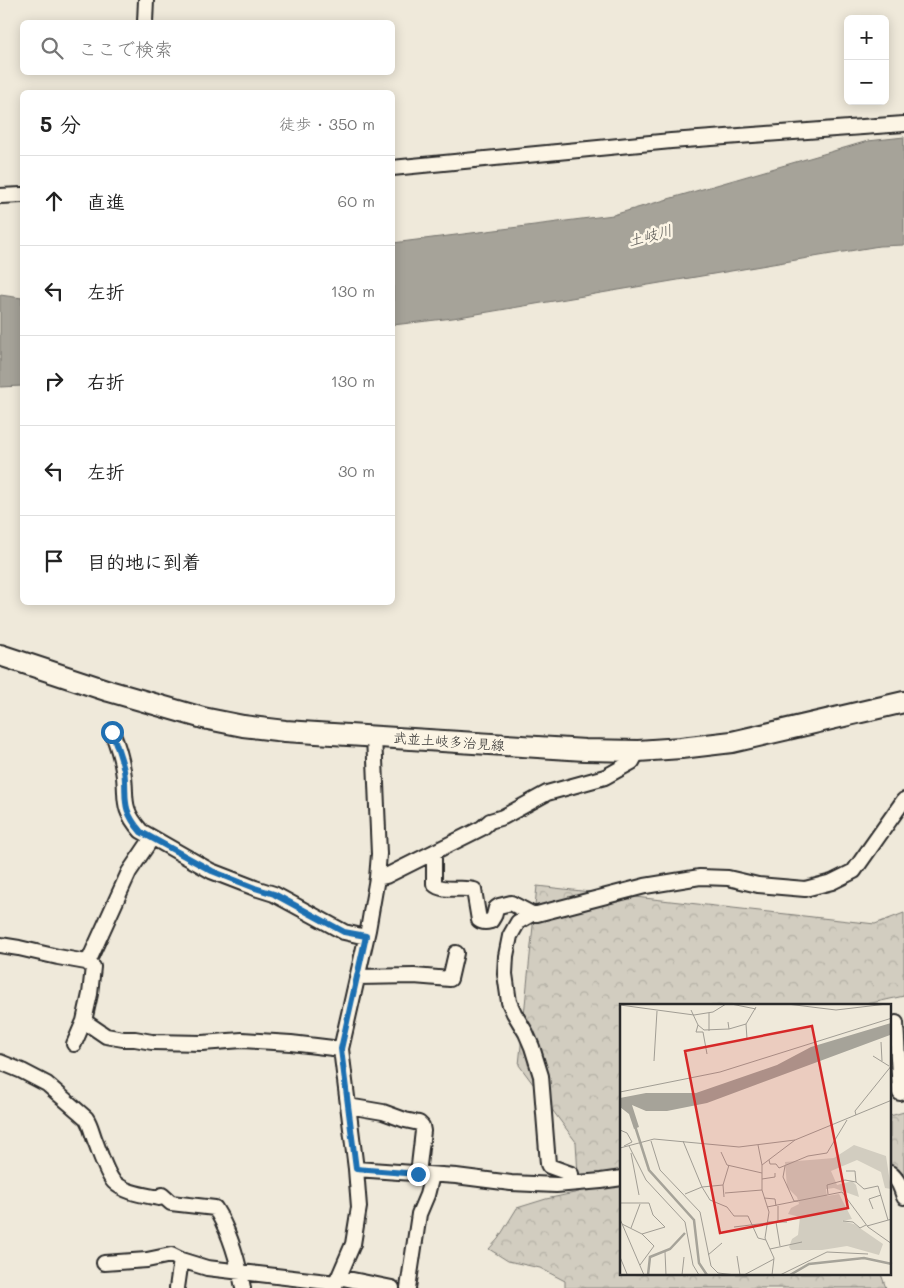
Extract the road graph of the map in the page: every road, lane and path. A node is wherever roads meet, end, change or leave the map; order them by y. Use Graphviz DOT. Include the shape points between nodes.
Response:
graph roads {
  1 [pos="146,0"];
  2 [pos="144,20"];
  3 [pos="904,124"];
  4 [pos="395,168"];
  5 [pos="20,195"];
  6 [pos="0,196"];
  7 [pos="0,655"];
  8 [pos="904,702"];
  9 [pos="112,732"];
  10 [pos="374,736"];
  11 [pos="638,751"];
  12 [pos="904,800"];
  13 [pos="152,838"];
  14 [pos="434,852"];
  15 [pos="378,878"];
  16 [pos="532,914"];
  17 [pos="366,936"];
  18 [pos="0,945"];
  19 [pos="456,953"];
  20 [pos="86,962"];
  21 [pos="357,977"];
  22 [pos="84,1021"];
  23 [pos="896,1023"];
  24 [pos="74,1044"];
  25 [pos="341,1049"];
  26 [pos="0,1062"];
  27 [pos="898,1094"];
  28 [pos="348,1106"];
  29 [pos="356,1169"];
  30 [pos="425,1174"];
  31 [pos="571,1174"];
  32 [pos="892,1174"];
  33 [pos="620,1178"];
  34 [pos="904,1197"];
  35 [pos="181,1260"];
  36 [pos="104,1263"];
  37 [pos="240,1271"];
  38 [pos="336,1283"];
  39 [pos="177,1288"];
  40 [pos="243,1288"];
  41 [pos="392,1288"];
  42 [pos="408,1288"];
  1 -- 2 [label="street"];
  3 -- 4 [label="street" via="671,141"];
  5 -- 6 [label="street"];
  7 -- 10 [label="main road, 武並土岐多治見線" via="203,718 285,731"];
  8 -- 11 [label="main road, 武並土岐多治見線" via="732,742"];
  9 -- 13 [label="street" via="123,768 128,814 141,832"];
  10 -- 11 [label="main road, 武並土岐多治見線"];
  10 -- 15 [label="street"];
  11 -- 14 [label="street" via="632,762 605,777 547,794"];
  12 -- 16 [label="street" via="854,871 832,882 805,889 700,877 646,886"];
  13 -- 17 [label="street" via="212,871 274,894 344,932"];
  13 -- 20 [label="street" via="129,872"];
  14 -- 15 [label="street"];
  14 -- 16 [label="street" via="434,884 442,888 474,890 481,922 492,921 496,908 511,903"];
  15 -- 17 [label="street"];
  16 -- 31 [label="street" via="518,922 510,936 506,956 506,990 532,1047 541,1076 548,1164"];
  17 -- 21 [label="street"];
  18 -- 20 [label="street"];
  19 -- 21 [label="street" via="450,979"];
  20 -- 22 [label="street" via="93,967"];
  21 -- 25 [label="street"];
  22 -- 24 [label="street"];
  22 -- 25 [label="street" via="106,1036 123,1039 202,1043 242,1040"];
  23 -- 27 [label="street"];
  25 -- 28 [label="street"];
  26 -- 37 [label="street" via="47,1084 86,1118 109,1173 119,1186 159,1198 162,1196 171,1203 215,1208 224,1222"];
  28 -- 29 [label="street"];
  28 -- 30 [label="street" via="419,1123 423,1131"];
  29 -- 30 [label="street"];
  29 -- 38 [label="street" via="359,1207 353,1244"];
  30 -- 33 [label="street" via="556,1185"];
  30 -- 42 [label="street" via="427,1195 419,1214"];
  32 -- 34 [label="street"];
  35 -- 36 [label="street" via="171,1255"];
  35 -- 37 [label="street" via="207,1268"];
  35 -- 39 [label="street"];
  37 -- 38 [label="street"];
  37 -- 40 [label="street"];
  38 -- 41 [label="street"];
}
